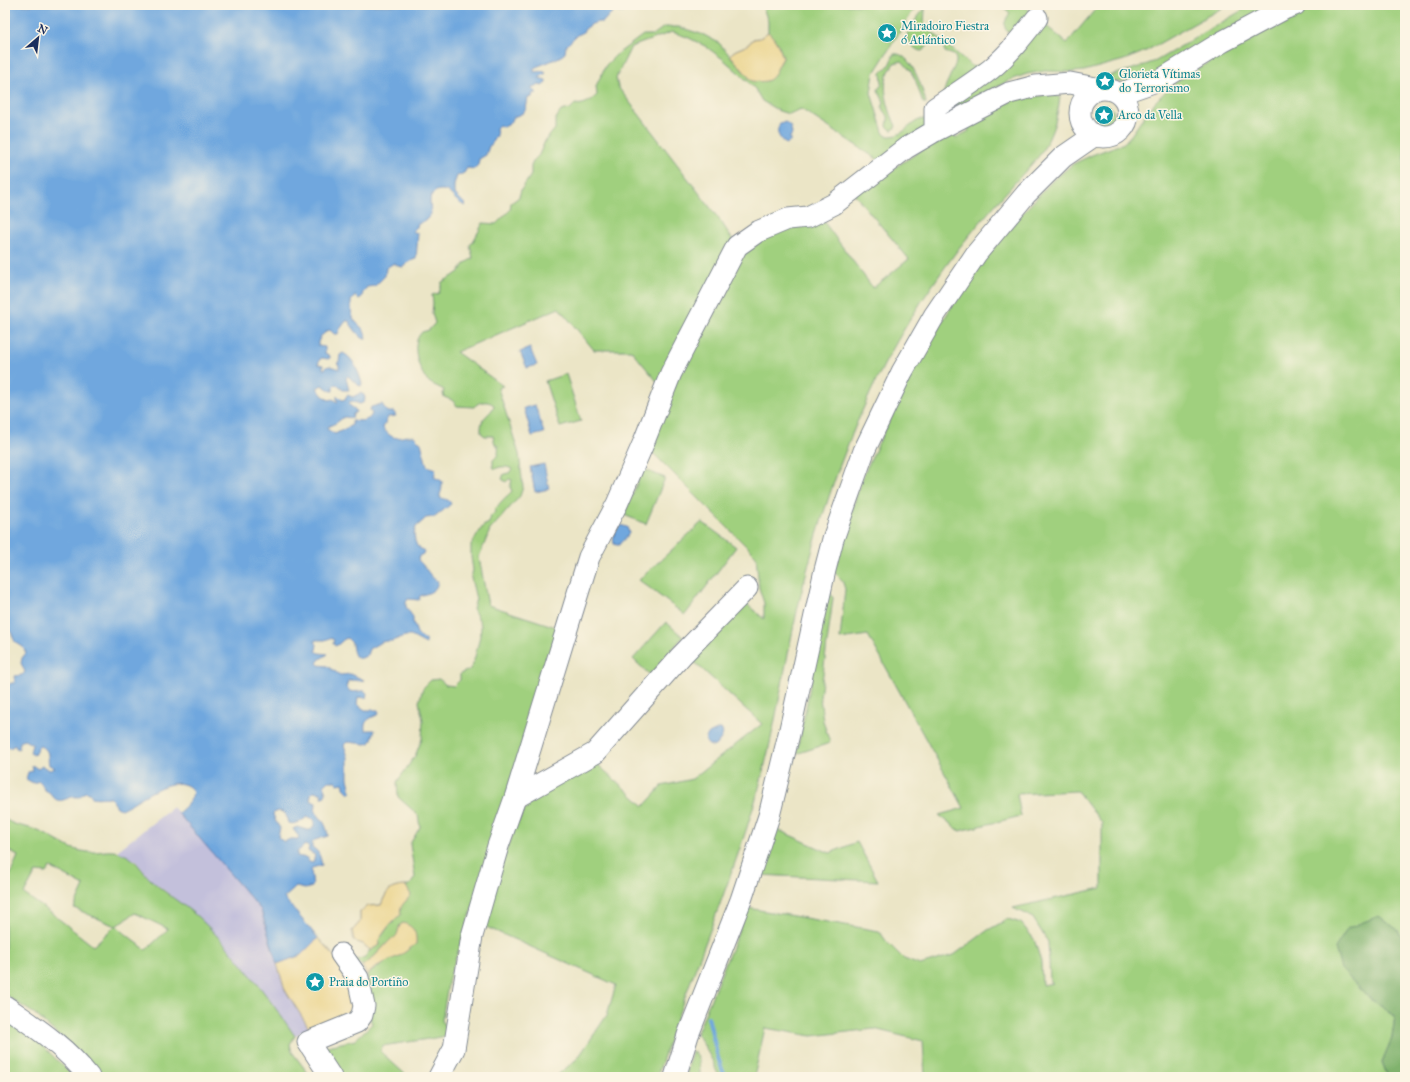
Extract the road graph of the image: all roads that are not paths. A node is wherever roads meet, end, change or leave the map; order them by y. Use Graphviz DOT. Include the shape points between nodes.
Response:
graph roads {
  1 [pos="1294,5"];
  2 [pos="1037,18"];
  3 [pos="1162,79"];
  4 [pos="1036,86"];
  5 [pos="1110,91"];
  6 [pos="1127,119"];
  7 [pos="1086,125"];
  8 [pos="935,131"];
  9 [pos="748,588"];
  10 [pos="515,798"];
  11 [pos="341,954"];
  12 [pos="5,1006"];
  13 [pos="89,1077"];
  14 [pos="331,1077"];
  15 [pos="439,1077"];
  16 [pos="675,1077"];
  1 -- 3 [label="street" via="1222,42"];
  2 -- 8 [label="street" via="992,68 935,108"];
  3 -- 5 [label="street"];
  3 -- 6 [label="street"];
  4 -- 5 [label="street" via="1070,83"];
  4 -- 7 [label="street" via="1062,93 1075,106"];
  4 -- 8 [label="street" via="1009,93"];
  5 -- 6 [label="street" via="1127,105"];
  5 -- 7 [label="street" via="1094,91 1083,101 1081,108"];
  6 -- 7 [label="street" via="1124,127 1111,136 1103,136"];
  7 -- 16 [label="street" via="1064,157 1026,194 976,254 934,316 902,372 864,451 833,539 769,816 741,900 688,1035"];
  8 -- 10 [label="street" via="906,148 834,204 808,217 788,219 757,232 737,246 671,373 617,504 589,557"];
  9 -- 10 [label="street" via="680,656 595,753"];
  10 -- 15 [label="street" via="472,936 454,1049"];
  11 -- 14 [label="street" via="358,978 364,1006 357,1022 308,1042"];
  12 -- 13 [label="street" via="54,1041"];
}
